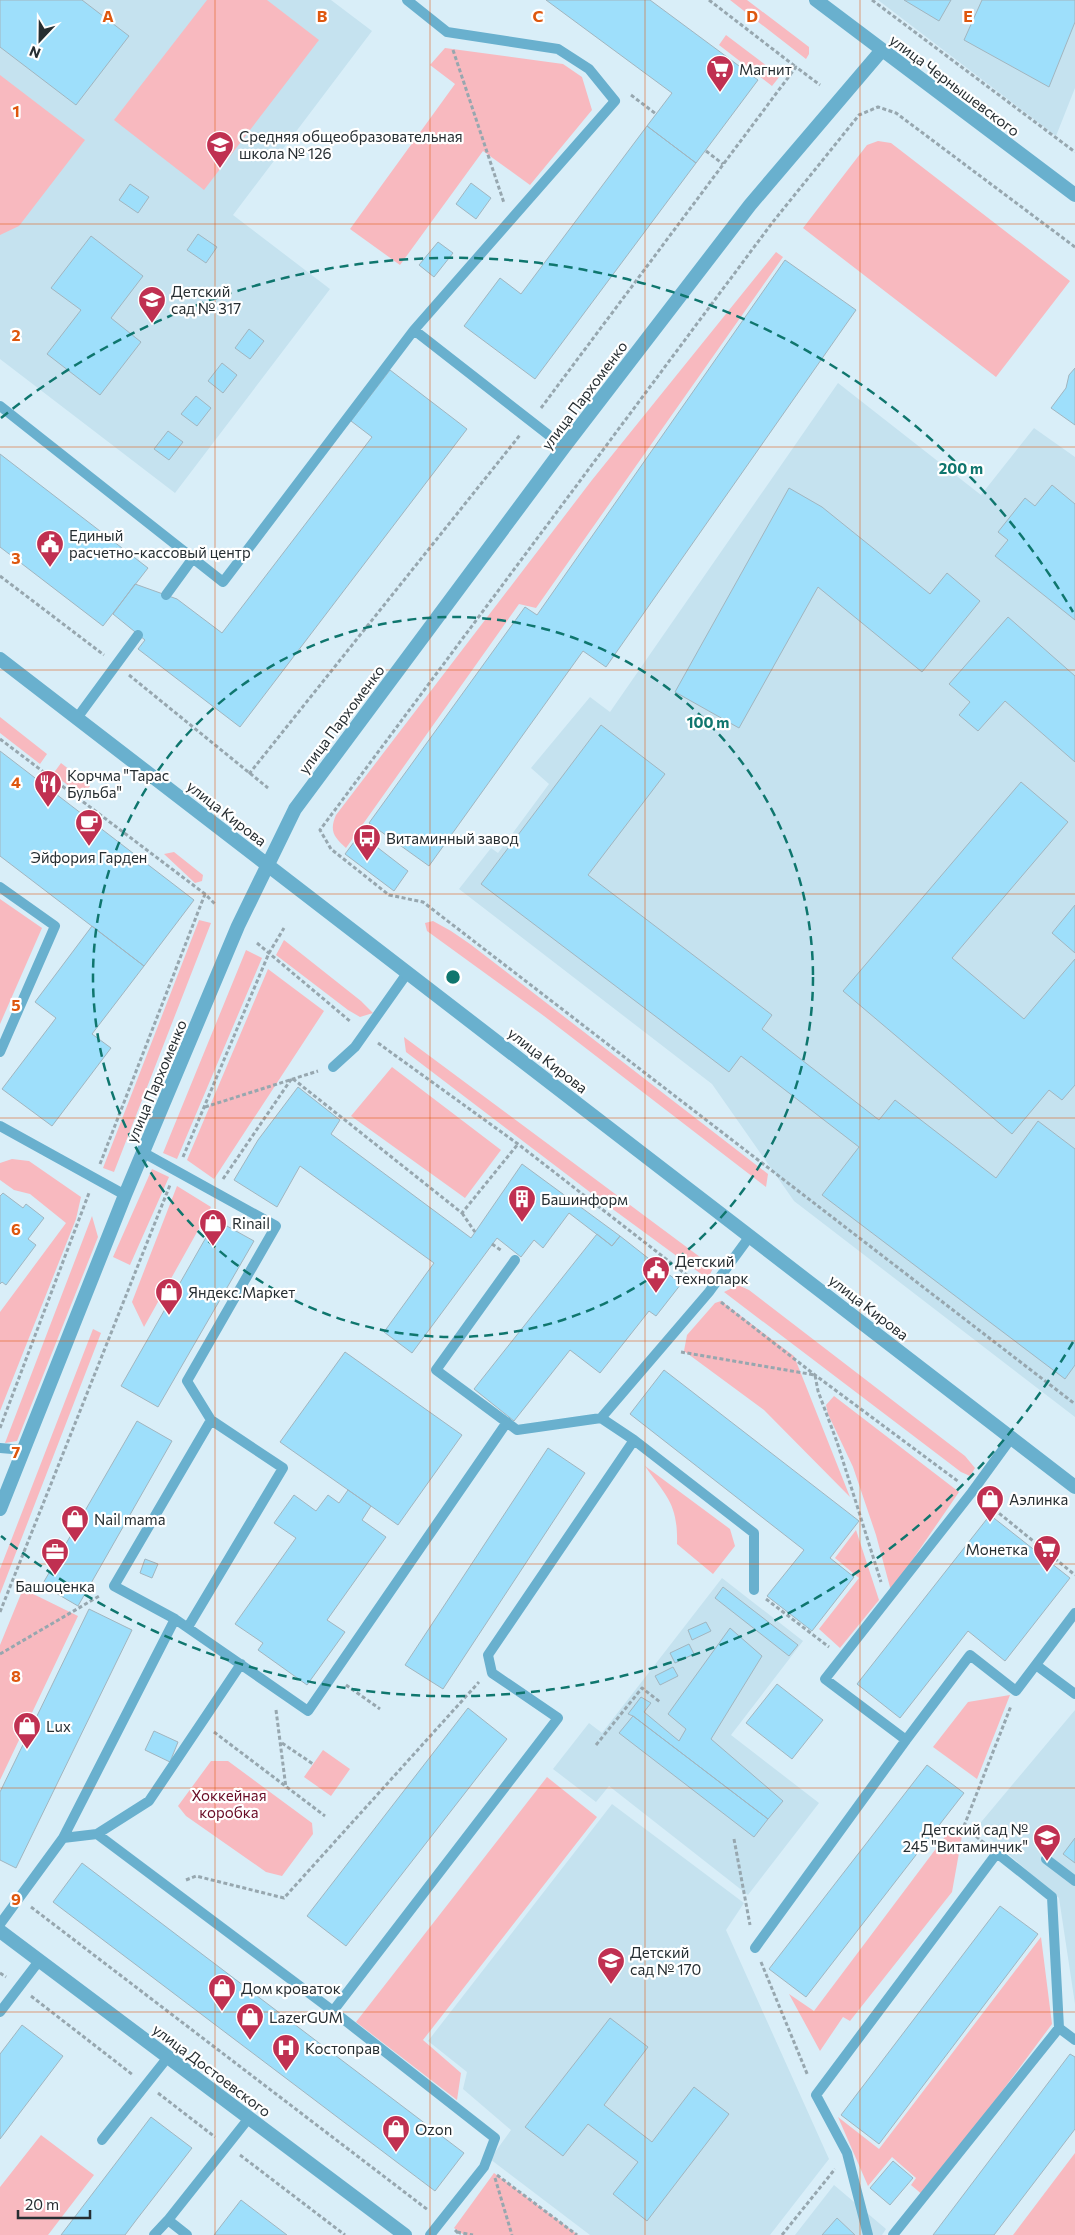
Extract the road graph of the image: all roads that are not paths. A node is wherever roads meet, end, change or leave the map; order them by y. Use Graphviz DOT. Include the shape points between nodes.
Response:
graph roads {
  1 [pos="407,0"];
  2 [pos="816,0"];
  3 [pos="882,50"];
  4 [pos="1075,195"];
  5 [pos="414,330"];
  6 [pos="0,406"];
  7 [pos="564,447"];
  8 [pos="193,558"];
  9 [pos="166,595"];
  10 [pos="138,634"];
  11 [pos="0,659"];
  12 [pos="77,718"];
  13 [pos="267,864"];
  14 [pos="0,887"];
  15 [pos="408,972"];
  16 [pos="0,1052"];
  17 [pos="333,1066"];
  18 [pos="0,1126"];
  19 [pos="144,1153"];
  20 [pos="125,1195"];
  21 [pos="750,1236"];
  22 [pos="514,1260"];
  23 [pos="601,1418"];
  24 [pos="211,1420"];
  25 [pos="507,1422"];
  26 [pos="1012,1437"];
  27 [pos="634,1440"];
  28 [pos="0,1448"];
  29 [pos="24,1450"];
  30 [pos="1075,1486"];
  31 [pos="0,1509"];
  32 [pos="754,1590"];
  33 [pos="1075,1613"];
  34 [pos="176,1619"];
  35 [pos="188,1627"];
  36 [pos="241,1664"];
  37 [pos="1036,1665"];
  38 [pos="1075,1694"];
  39 [pos="906,1740"];
  40 [pos="97,1834"];
  41 [pos="63,1838"];
  42 [pos="1046,1860"];
  43 [pos="1075,1881"];
  44 [pos="0,1924"];
  45 [pos="0,1931"];
  46 [pos="755,1948"];
  47 [pos="39,1961"];
  48 [pos="1,2010"];
  49 [pos="333,2010"];
  50 [pos="1059,2028"];
  51 [pos="1075,2040"];
  52 [pos="168,2057"];
  53 [pos="249,2118"];
  54 [pos="102,2140"];
  55 [pos="168,2220"];
  56 [pos="154,2235"];
  57 [pos="186,2235"];
  58 [pos="405,2235"];
  59 [pos="430,2235"];
  60 [pos="868,2235"];
  61 [pos="893,2235"];
  1 -- 5 [label="lane" via="447,32 558,50 589,69 615,101"];
  2 -- 3 [label="street, улица Чернышевского"];
  3 -- 4 [label="street, улица Чернышевского"];
  3 -- 7 [label="street, улица Пархоменко" via="750,206"];
  5 -- 7 [label="lane"];
  5 -- 8 [label="lane" via="223,582"];
  6 -- 8 [label="lane"];
  7 -- 13 [label="street, улица Пархоменко" via="295,809"];
  8 -- 9 [label="lane"];
  10 -- 12 [label="lane"];
  11 -- 12 [label="street, улица Кирова"];
  12 -- 13 [label="street, улица Кирова"];
  13 -- 15 [label="street, улица Кирова"];
  13 -- 19 [label="street, улица Пархоменко"];
  14 -- 16 [label="lane" via="55,926"];
  15 -- 17 [label="lane" via="355,1046"];
  15 -- 21 [label="street, улица Кирова"];
  18 -- 20 [label="lane"];
  19 -- 20 [label="street, улица Пархоменко"];
  19 -- 24 [label="lane" via="276,1226 187,1381"];
  20 -- 29 [label="street, улица Пархоменко"];
  21 -- 23 [label="lane" via="709,1292"];
  21 -- 26 [label="street, улица Кирова"];
  22 -- 25 [label="lane" via="436,1370"];
  23 -- 25 [label="lane" via="517,1430"];
  23 -- 27 [label="lane"];
  24 -- 34 [label="lane" via="114,1586"];
  24 -- 35 [label="lane" via="284,1468"];
  25 -- 36 [label="lane" via="308,1710"];
  26 -- 30 [label="street, улица Кирова"];
  26 -- 39 [label="lane" via="825,1679"];
  27 -- 32 [label="lane" via="754,1532"];
  27 -- 49 [label="lane" via="488,1654 492,1673 558,1718"];
  28 -- 29 [label="lane"];
  29 -- 31 [label="street, улица Пархоменко"];
  33 -- 37 [label="lane"];
  34 -- 35 [label="lane"];
  34 -- 41 [label="lane"];
  35 -- 36 [label="lane"];
  36 -- 40 [label="lane" via="149,1801"];
  37 -- 38 [label="lane"];
  37 -- 39 [label="lane" via="1016,1690 970,1655"];
  39 -- 46 [label="lane"];
  40 -- 41 [label="lane"];
  40 -- 49 [label="lane"];
  41 -- 44 [label="lane"];
  42 -- 43 [label="lane"];
  45 -- 47 [label="street, улица Достоевского"];
  47 -- 48 [label="lane"];
  47 -- 52 [label="street, улица Достоевского"];
  49 -- 59 [label="lane" via="495,2138 484,2167"];
  50 -- 51 [label="lane"];
  50 -- 60 [label="lane" via="1052,1897 996,1853 816,2095 847,2153"];
  50 -- 61 [label="lane"];
  52 -- 53 [label="street, улица Достоевского"];
  52 -- 54 [label="lane"];
  53 -- 55 [label="lane"];
  53 -- 58 [label="street, улица Достоевского"];
  55 -- 56 [label="lane"];
  55 -- 57 [label="lane"];
}
